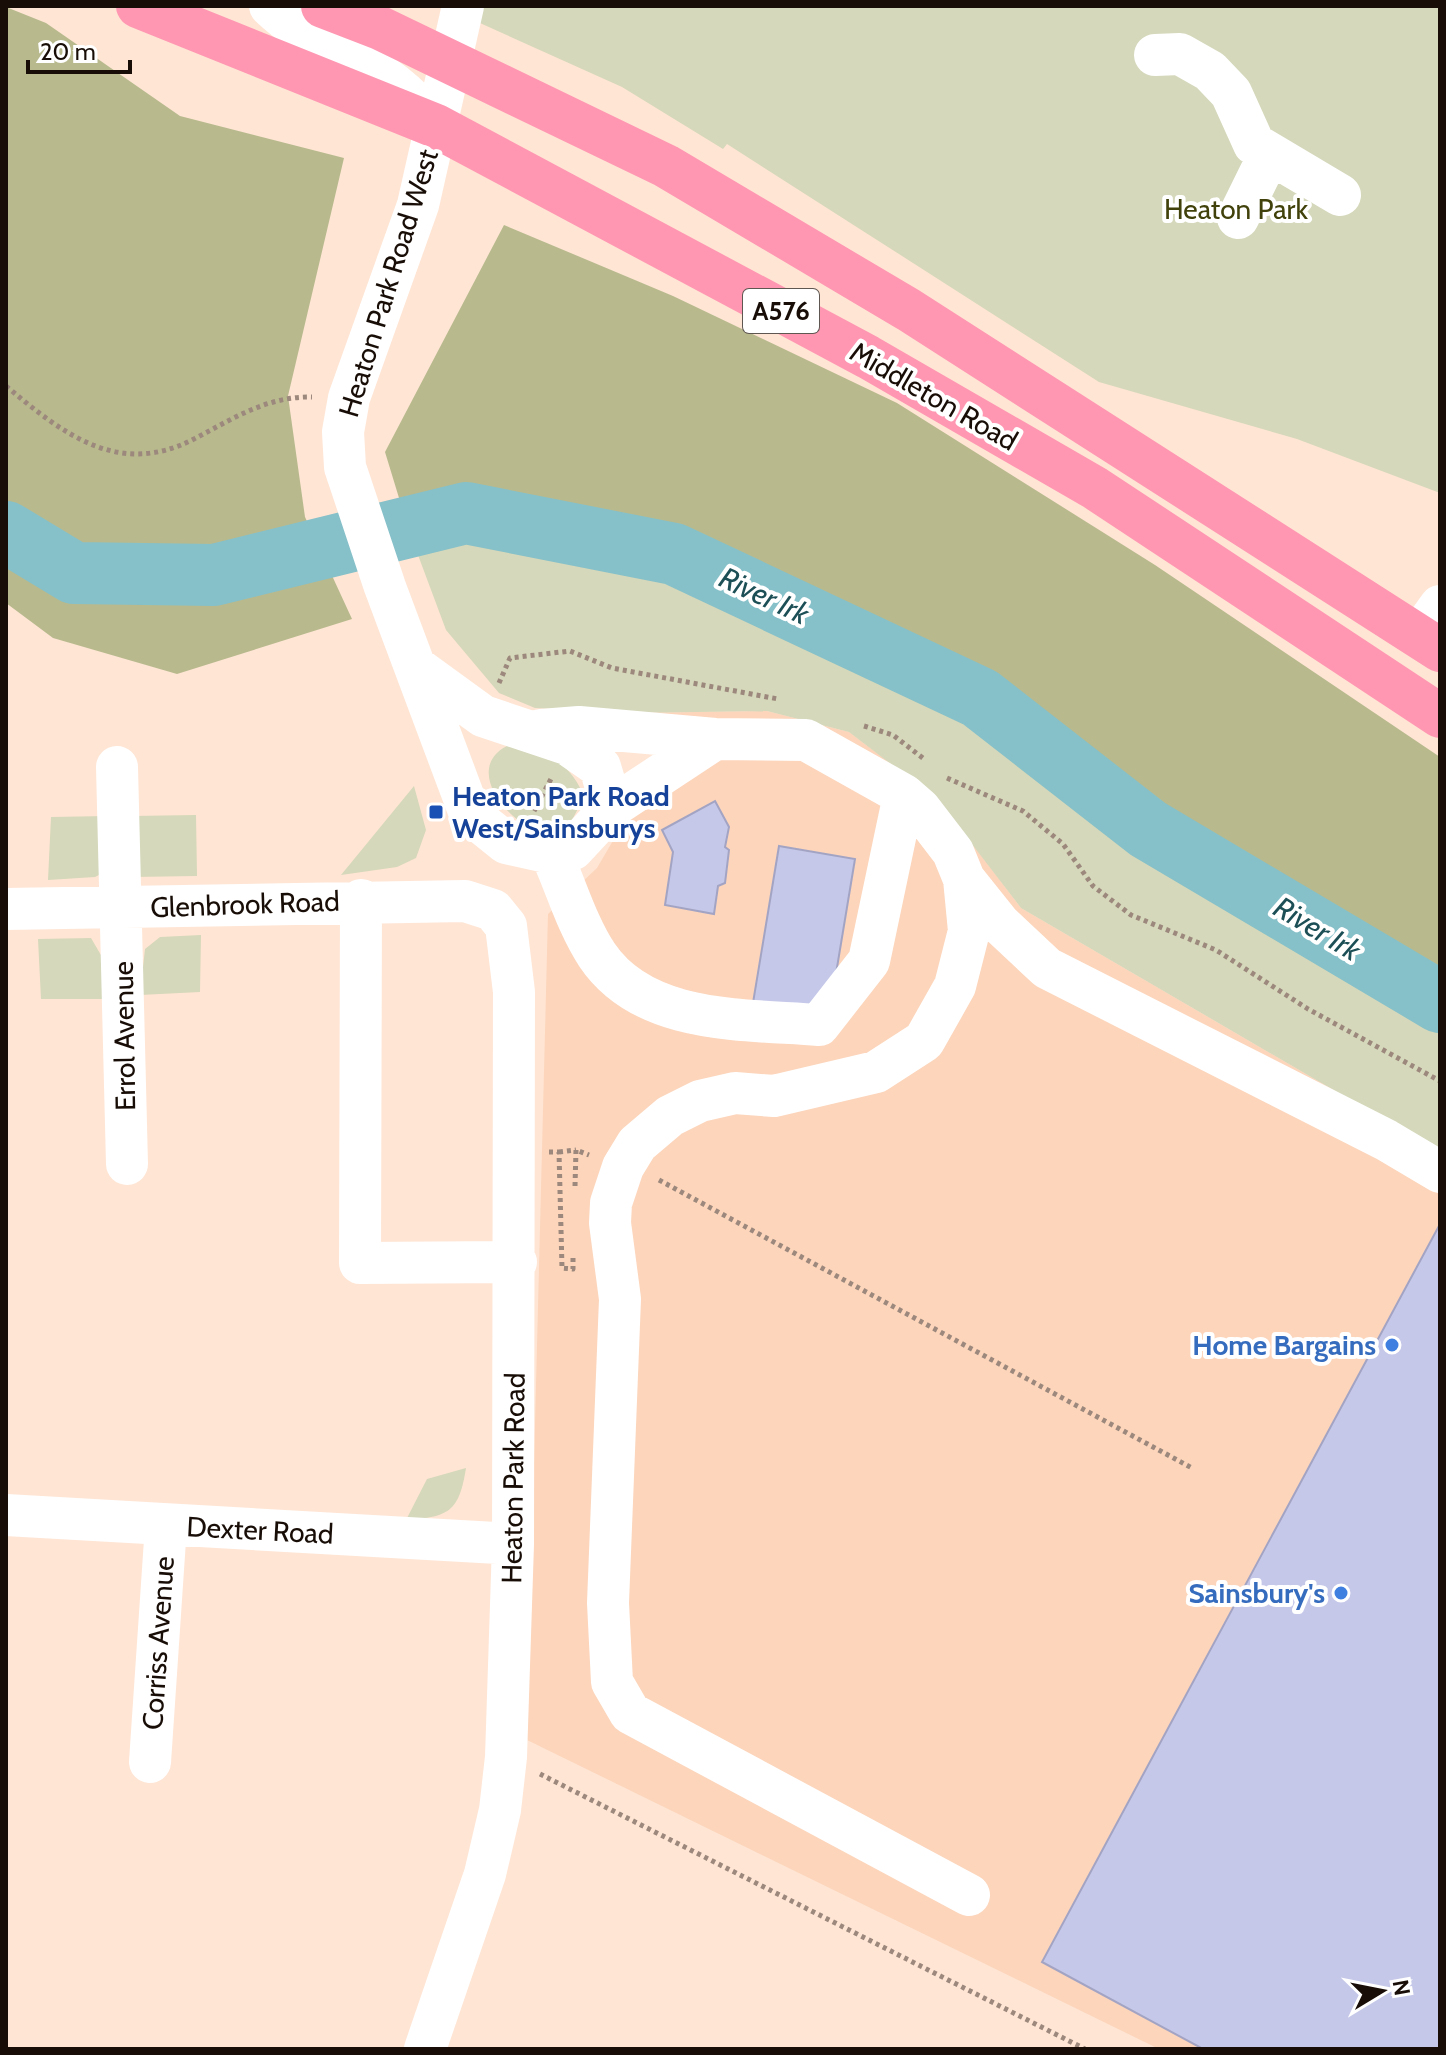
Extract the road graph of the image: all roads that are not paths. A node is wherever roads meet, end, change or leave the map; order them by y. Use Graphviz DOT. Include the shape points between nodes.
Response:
graph roads {
  1 [pos="138,6"];
  2 [pos="270,6"];
  3 [pos="323,6"];
  4 [pos="463,6"];
  5 [pos="1155,55"];
  6 [pos="450,63"];
  7 [pos="436,126"];
  8 [pos="1269,155"];
  9 [pos="1340,195"];
  10 [pos="1238,218"];
  11 [pos="1433,630"];
  12 [pos="417,668"];
  13 [pos="1390,681"];
  14 [pos="1440,716"];
  15 [pos="510,726"];
  16 [pos="715,739"];
  17 [pos="117,767"];
  18 [pos="460,785"];
  19 [pos="904,795"];
  20 [pos="612,807"];
  21 [pos="551,853"];
  22 [pos="964,879"];
  23 [pos="361,900"];
  24 [pos="483,905"];
  25 [pos="122,907"];
  26 [pos="6,909"];
  27 [pos="127,1164"];
  28 [pos="1440,1172"];
  29 [pos="516,1262"];
  30 [pos="6,1515"];
  31 [pos="166,1525"];
  32 [pos="513,1544"];
  33 [pos="150,1762"];
  34 [pos="969,1895"];
  35 [pos="427,2048"];
  1 -- 7 [label="highway, Middleton Road / A576"];
  2 -- 7 [label="street" via="294,29 365,64 410,95"];
  3 -- 6 [label="highway, Middleton Road / A576"];
  4 -- 6 [label="street, Heaton Park Road West"];
  5 -- 8 [label="street" via="1180,54 1210,71 1231,93 1254,144"];
  6 -- 7 [label="street, Heaton Park Road West"];
  6 -- 11 [label="highway, Middleton Road / A576" via="666,166"];
  7 -- 12 [label="street, Heaton Park Road West" via="418,205 349,398 343,432 345,467"];
  7 -- 13 [label="highway, Middleton Road / A576" via="868,357 1095,488"];
  8 -- 9 [label="street"];
  8 -- 10 [label="street"];
  11 -- 13 [label="highway"];
  12 -- 15 [label="street"];
  12 -- 18 [label="street, Heaton Park Road West"];
  13 -- 14 [label="highway, Middleton Road / A576"];
  15 -- 16 [label="street"];
  15 -- 18 [label="street" via="465,745"];
  15 -- 20 [label="street" via="567,744 600,767"];
  16 -- 19 [label="street" via="806,740"];
  16 -- 20 [label="street"];
  17 -- 25 [label="street, Errol Avenue"];
  18 -- 21 [label="street, Heaton Park Road West" via="470,814 506,843"];
  19 -- 21 [label="street" via="869,961 819,1025 692,1014 629,991 597,955"];
  19 -- 22 [label="street" via="953,852"];
  20 -- 21 [label="street" via="573,849"];
  22 -- 28 [label="street" via="1000,924 1047,968"];
  22 -- 34 [label="street" via="969,931 955,986 924,1041 876,1072 774,1096 735,1093 700,1101 659,1125 637,1144 623,1167 610,1223 620,1299 608,1603 612,1682 630,1713"];
  23 -- 24 [label="street, Glenbrook Road"];
  23 -- 25 [label="street, Glenbrook Road"];
  23 -- 29 [label="street" via="360,1263"];
  24 -- 29 [label="street, Heaton Park Road" via="500,917 509,938 514,992"];
  25 -- 26 [label="street, Glenbrook Road"];
  25 -- 27 [label="street, Errol Avenue"];
  29 -- 32 [label="street, Heaton Park Road"];
  30 -- 31 [label="street, Dexter Road"];
  31 -- 32 [label="street, Dexter Road"];
  31 -- 33 [label="street, Corriss Avenue"];
  32 -- 35 [label="street, Heaton Park Road" via="500,1810 485,1874"];
}
